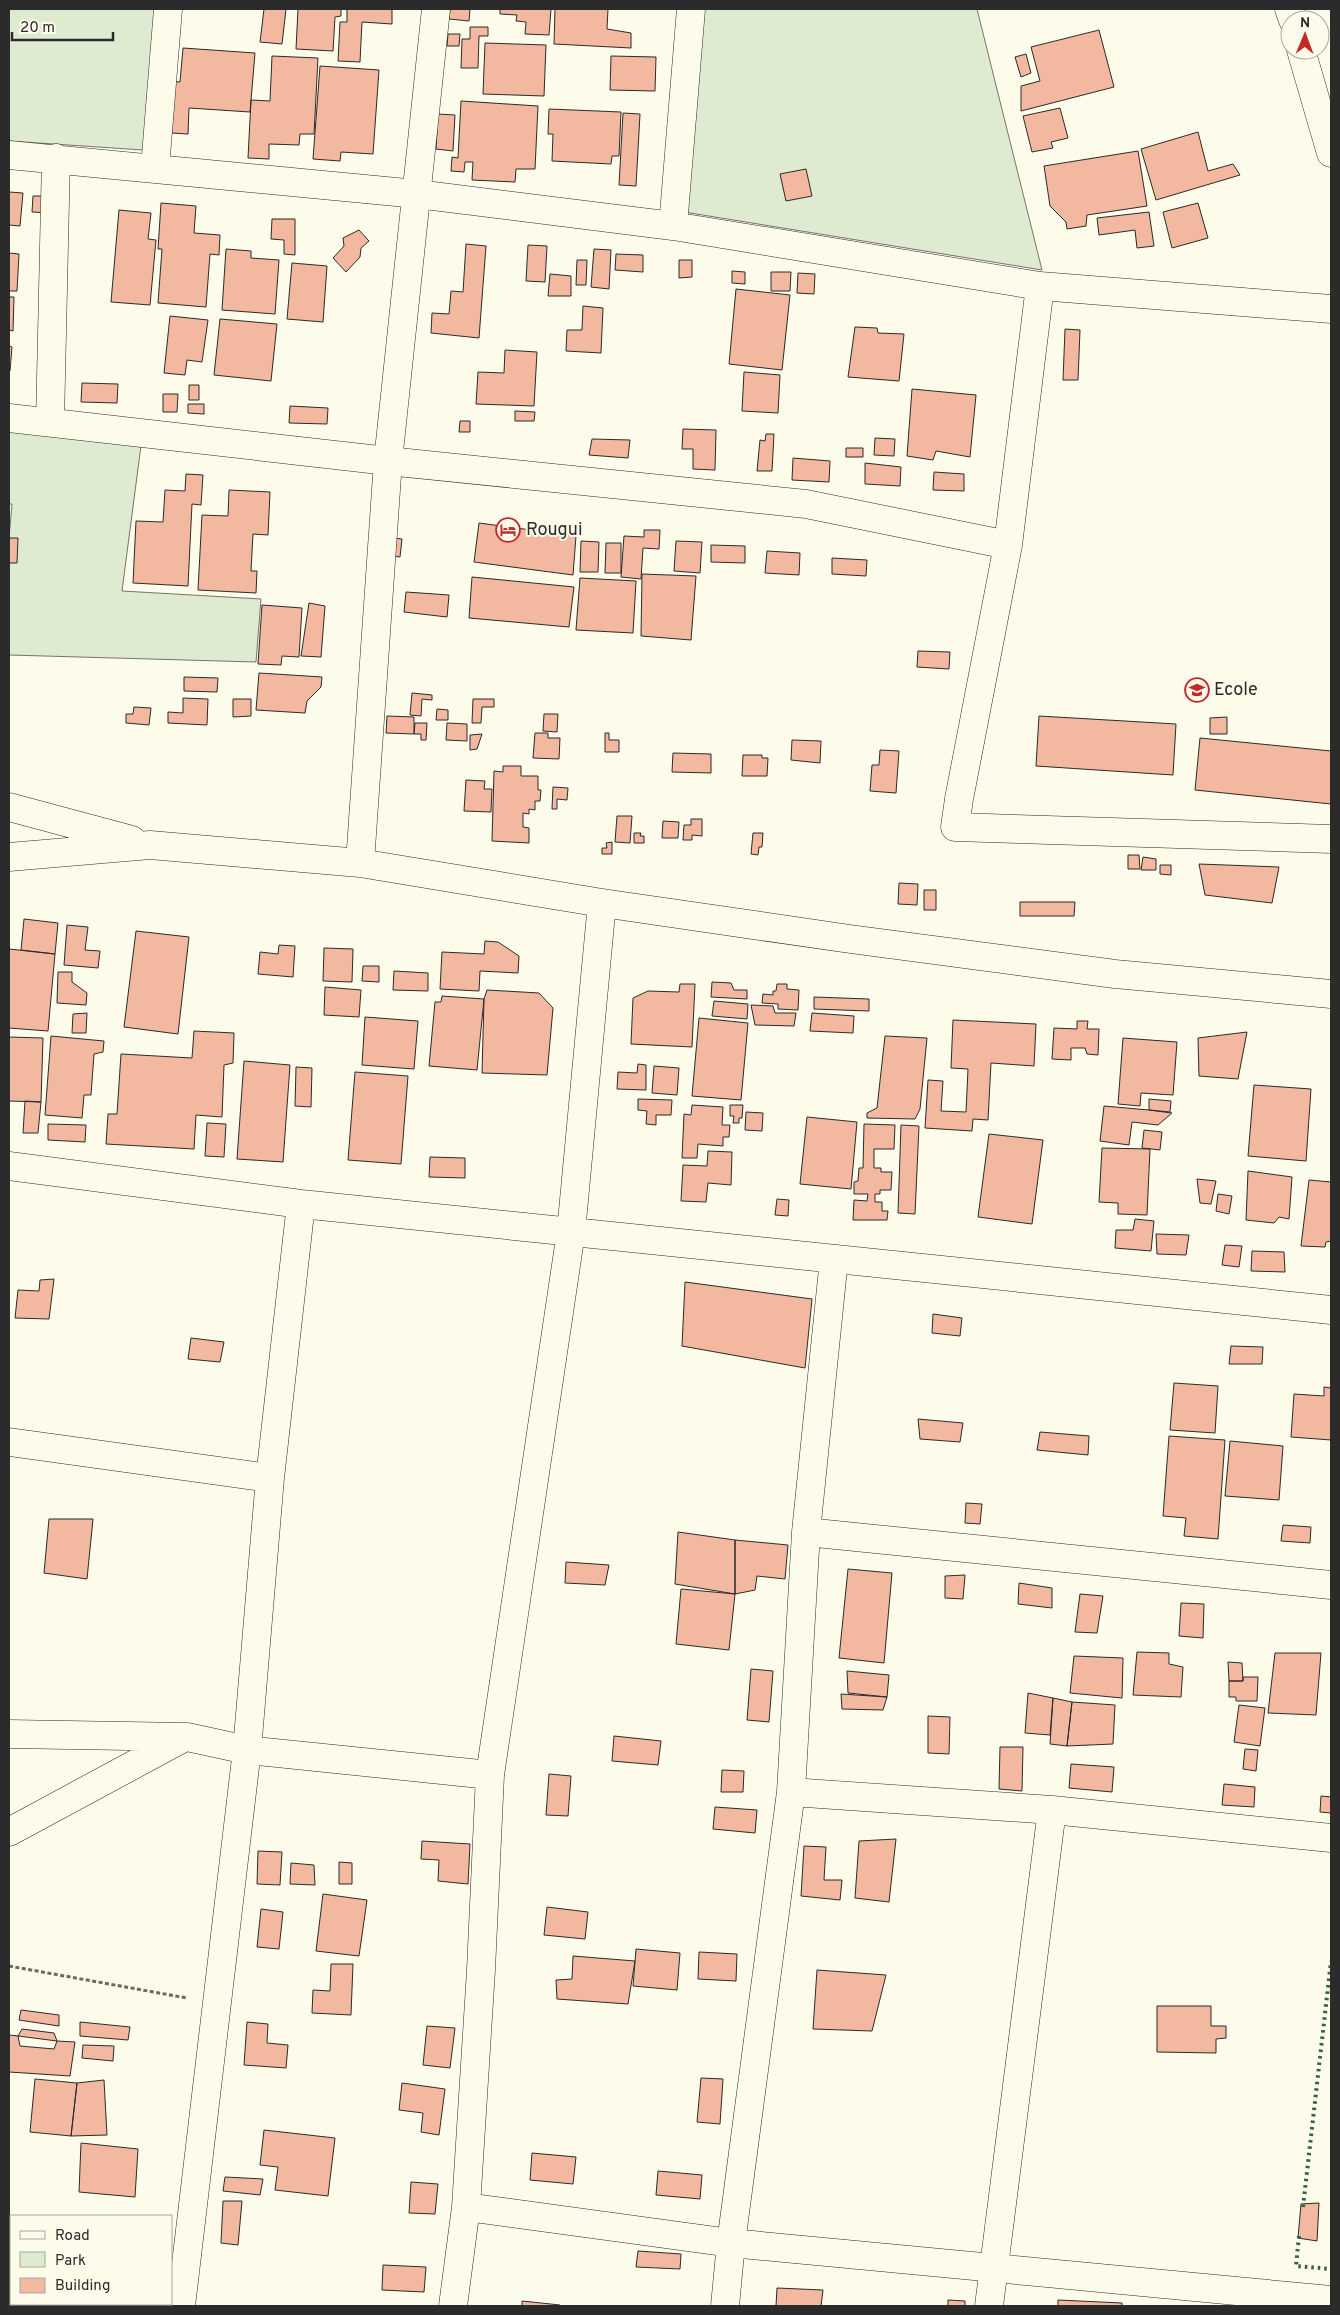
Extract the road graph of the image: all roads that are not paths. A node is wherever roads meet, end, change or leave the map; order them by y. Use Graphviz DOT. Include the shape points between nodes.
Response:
graph roads {
  1 [pos="168,9"];
  2 [pos="436,9"];
  3 [pos="691,9"];
  4 [pos="1304,60"];
  5 [pos="1331,153"];
  6 [pos="9,155"];
  7 [pos="56,158"];
  8 [pos="155,168"];
  9 [pos="417,194"];
  10 [pos="673,226"];
  11 [pos="1040,286"];
  12 [pos="1331,309"];
  13 [pos="9,418"];
  14 [pos="50,422"];
  15 [pos="388,461"];
  16 [pos="1008,545"];
  17 [pos="9,808"];
  18 [pos="1331,840"];
  19 [pos="150,845"];
  20 [pos="9,857"];
  21 [pos="360,863"];
  22 [pos="602,903"];
  23 [pos="1331,994"];
  24 [pos="9,1166"];
  25 [pos="301,1204"];
  26 [pos="571,1232"];
  27 [pos="834,1259"];
  28 [pos="1331,1310"];
  29 [pos="9,1442"];
  30 [pos="270,1478"];
  31 [pos="806,1532"];
  32 [pos="1331,1585"];
  33 [pos="9,1734"];
  34 [pos="187,1736"];
  35 [pos="247,1750"];
  36 [pos="490,1775"];
  37 [pos="791,1792"];
  38 [pos="1052,1810"];
  39 [pos="9,1832"];
  40 [pos="1331,1838"];
  41 [pos="466,2207"];
  42 [pos="731,2243"];
  43 [pos="993,2268"];
  44 [pos="1331,2300"];
  45 [pos="181,2306"];
  46 [pos="453,2306"];
  47 [pos="726,2306"];
  48 [pos="989,2306"];
  1 -- 8 [label="street"];
  2 -- 9 [label="street"];
  3 -- 10 [label="street"];
  4 -- 5 [label="street"];
  6 -- 7 [label="street"];
  7 -- 8 [label="street"];
  7 -- 14 [label="street"];
  8 -- 9 [label="street"];
  9 -- 10 [label="street"];
  9 -- 15 [label="street"];
  10 -- 11 [label="street"];
  11 -- 12 [label="street"];
  11 -- 16 [label="street"];
  13 -- 14 [label="street"];
  14 -- 15 [label="street"];
  15 -- 16 [label="street" via="806,504"];
  15 -- 21 [label="street"];
  16 -- 18 [label="street" via="955,827"];
  17 -- 19 [label="street"];
  19 -- 20 [label="street"];
  19 -- 21 [label="street"];
  21 -- 22 [label="street"];
  22 -- 23 [label="street" via="1115,974"];
  22 -- 26 [label="street"];
  24 -- 25 [label="street"];
  25 -- 26 [label="street"];
  25 -- 30 [label="street"];
  26 -- 27 [label="street"];
  26 -- 36 [label="street"];
  27 -- 28 [label="street"];
  27 -- 31 [label="street"];
  29 -- 30 [label="street"];
  30 -- 35 [label="street"];
  31 -- 32 [label="street"];
  31 -- 37 [label="street"];
  33 -- 34 [label="street"];
  34 -- 35 [label="street"];
  34 -- 39 [label="street"];
  35 -- 36 [label="street"];
  35 -- 45 [label="street"];
  36 -- 41 [label="street"];
  37 -- 38 [label="street"];
  37 -- 42 [label="street"];
  38 -- 40 [label="street"];
  38 -- 43 [label="street"];
  41 -- 42 [label="street"];
  41 -- 46 [label="street"];
  42 -- 43 [label="street"];
  42 -- 47 [label="street"];
  43 -- 44 [label="street"];
  43 -- 48 [label="street"];
}
